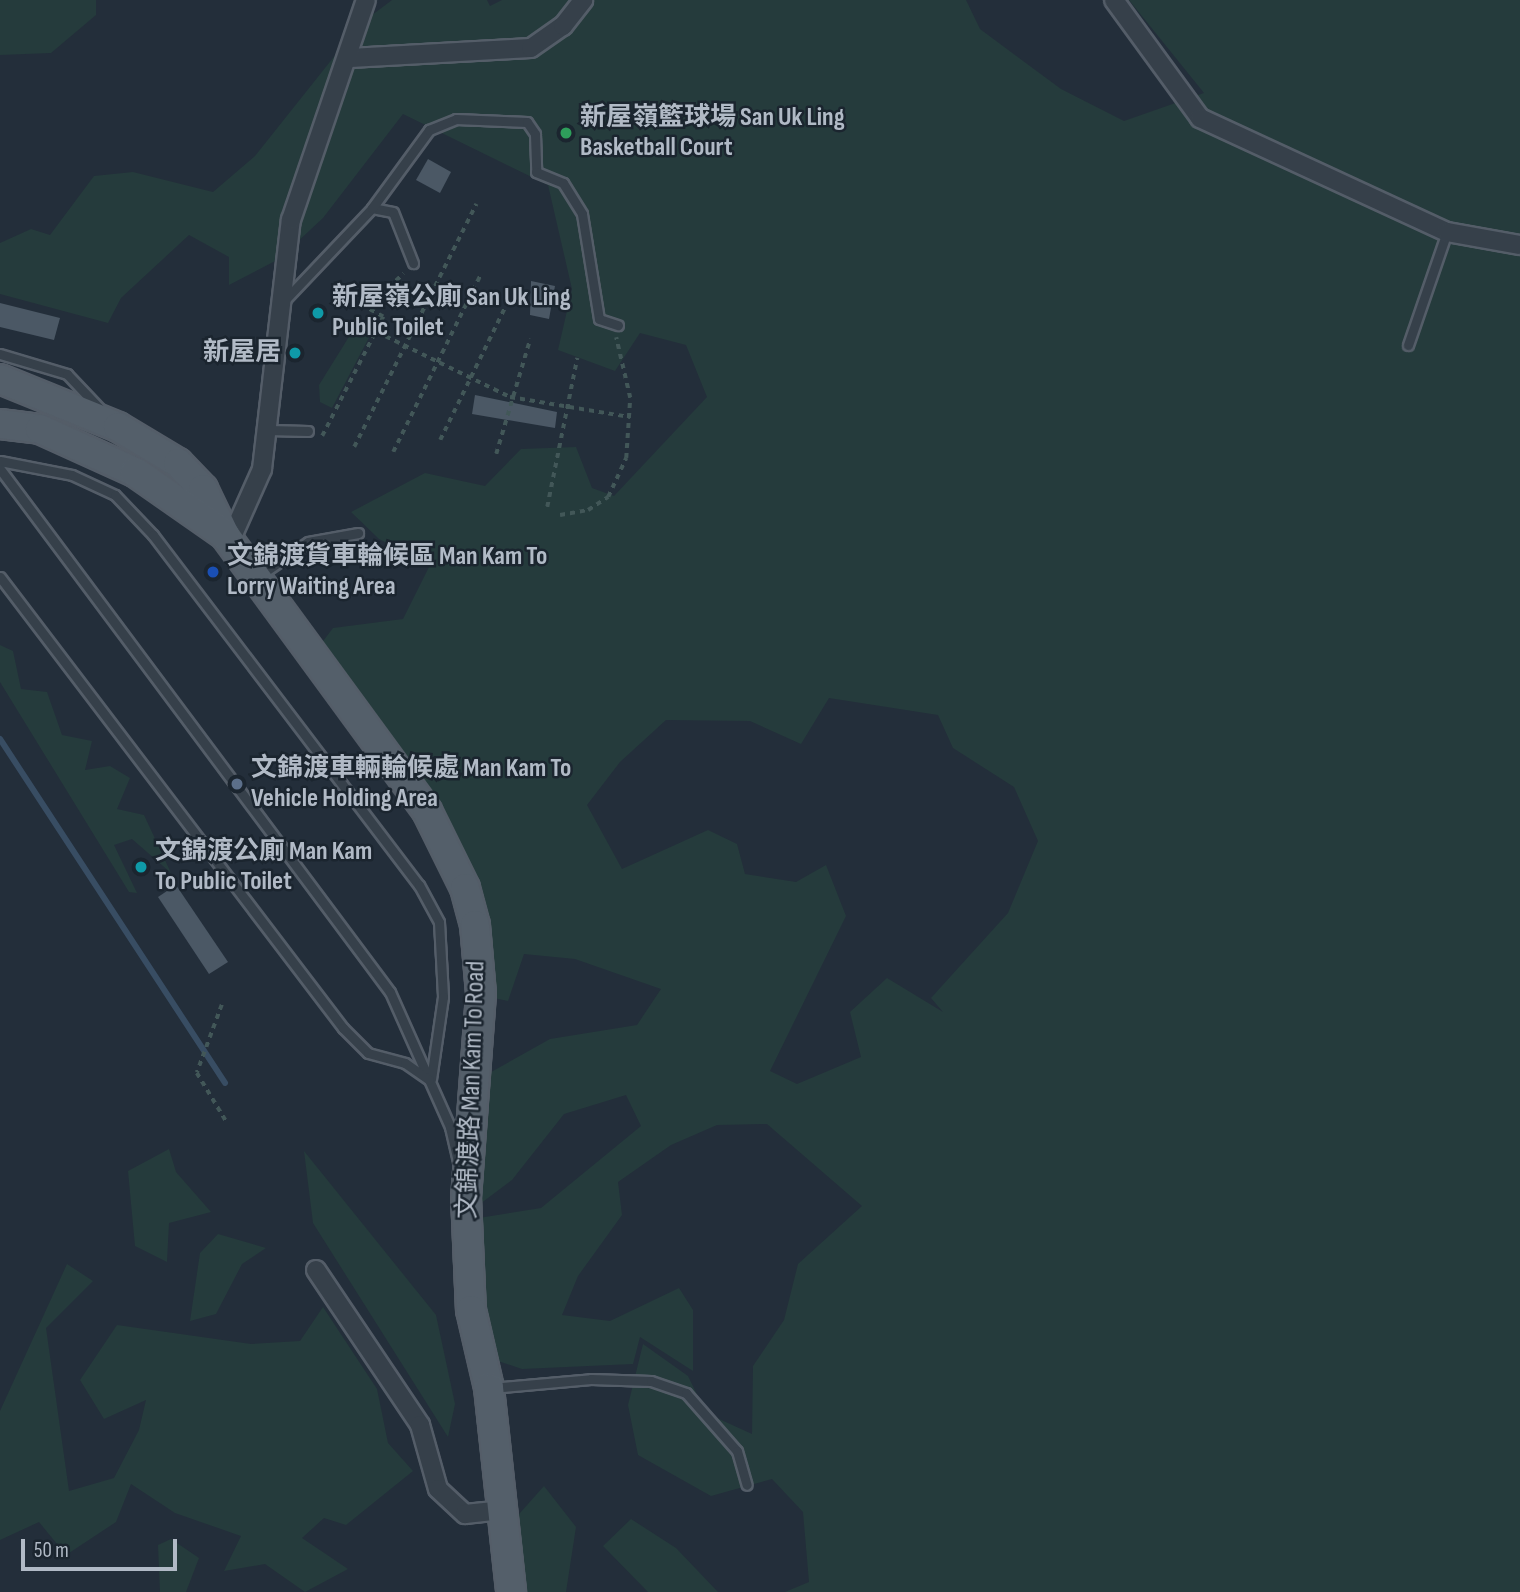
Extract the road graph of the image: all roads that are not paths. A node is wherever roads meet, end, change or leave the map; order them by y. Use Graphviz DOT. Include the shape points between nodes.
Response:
graph roads {
  1 [pos="366,0"];
  2 [pos="583,0"];
  3 [pos="1114,0"];
  4 [pos="350,58"];
  5 [pos="372,208"];
  6 [pos="1447,232"];
  7 [pos="1520,245"];
  8 [pos="413,263"];
  9 [pos="280,304"];
  10 [pos="615,324"];
  11 [pos="1408,345"];
  12 [pos="0,354"];
  13 [pos="0,379"];
  14 [pos="0,424"];
  15 [pos="118,427"];
  16 [pos="268,430"];
  17 [pos="308,431"];
  18 [pos="0,461"];
  19 [pos="0,469"];
  20 [pos="358,533"];
  21 [pos="227,538"];
  22 [pos="259,576"];
  23 [pos="0,577"];
  24 [pos="431,1081"];
  25 [pos="466,1197"];
  26 [pos="316,1270"];
  27 [pos="489,1388"];
  28 [pos="747,1485"];
  29 [pos="502,1510"];
  30 [pos="512,1592"];
  1 -- 4 [label="street"];
  2 -- 4 [label="street" via="563,26 531,48"];
  3 -- 6 [label="street" via="1200,118"];
  4 -- 9 [label="street" via="291,220"];
  5 -- 8 [label="lane" via="393,212"];
  5 -- 9 [label="lane"];
  5 -- 10 [label="lane" via="429,130 456,119 527,122 535,134 536,172 563,183 582,214 593,303 598,319"];
  6 -- 7 [label="street"];
  6 -- 11 [label="lane"];
  9 -- 16 [label="street"];
  12 -- 15 [label="lane, 文錦渡路 Man Kam To Road" via="66,374"];
  13 -- 15 [label="main road, 文錦渡路 Man Kam To Road"];
  14 -- 21 [label="main road, 文錦渡路 Man Kam To Road" via="40,429 135,472"];
  15 -- 21 [label="main road, 文錦渡路 Man Kam To Road" via="178,463 204,489"];
  16 -- 17 [label="lane"];
  16 -- 21 [label="street" via="255,495"];
  18 -- 24 [label="lane" via="72,475 115,495 419,885 439,922 443,997"];
  19 -- 24 [label="lane" via="390,992"];
  20 -- 22 [label="lane" via="308,542"];
  21 -- 22 [label="main road, 文錦渡路 Man Kam To Road"];
  22 -- 25 [label="main road, 文錦渡路 Man Kam To Road" via="427,811 465,888 475,925 481,994"];
  23 -- 24 [label="lane" via="343,1028 368,1053 405,1063"];
  24 -- 25 [label="lane" via="450,1127"];
  25 -- 27 [label="main road, 文錦渡路 Man Kam To Road" via="471,1310"];
  26 -- 29 [label="street" via="420,1425 438,1489 465,1514"];
  27 -- 28 [label="lane" via="591,1379 651,1381 686,1393 737,1451"];
  27 -- 29 [label="main road, 文錦渡路 Man Kam To Road"];
  29 -- 30 [label="main road, 文錦渡路 Man Kam To Road"];
}
